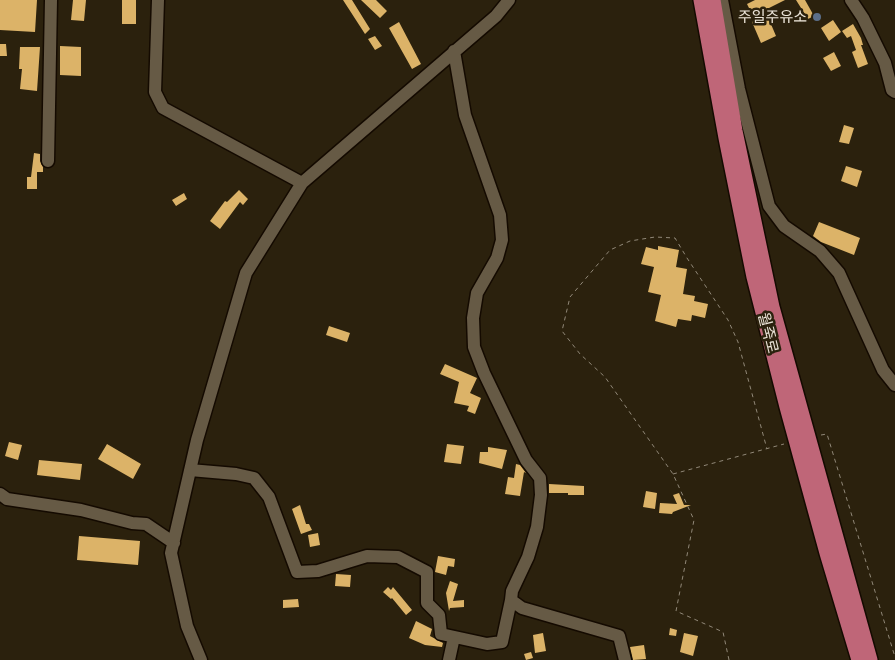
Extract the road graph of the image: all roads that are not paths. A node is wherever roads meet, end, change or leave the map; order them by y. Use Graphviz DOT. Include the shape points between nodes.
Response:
graph roads {
  1 [pos="51,0"];
  2 [pos="158,0"];
  3 [pos="508,0"];
  4 [pos="701,0"];
  5 [pos="713,0"];
  6 [pos="722,0"];
  7 [pos="851,0"];
  8 [pos="454,50"];
  9 [pos="895,92"];
  10 [pos="48,161"];
  11 [pos="302,183"];
  12 [pos="895,386"];
  13 [pos="190,470"];
  14 [pos="0,494"];
  15 [pos="174,543"];
  16 [pos="511,600"];
  17 [pos="454,637"];
  18 [pos="201,660"];
  19 [pos="449,660"];
  20 [pos="625,660"];
  21 [pos="859,660"];
  22 [pos="870,660"];
  1 -- 10 [label="street"];
  2 -- 11 [label="street" via="156,92 163,108"];
  3 -- 8 [label="street" via="496,16"];
  4 -- 21 [label="main road, 월죽로" via="754,277 794,434"];
  5 -- 22 [label="main road, 월죽로" via="735,130 772,307"];
  6 -- 12 [label="street" via="739,88 770,206 784,226 820,251 839,273 883,370"];
  7 -- 9 [label="street" via="885,63"];
  8 -- 11 [label="street"];
  8 -- 16 [label="street" via="465,115 500,215 502,240 497,258 477,293 473,318 474,348 526,460 540,478 542,495 528,558"];
  11 -- 13 [label="street" via="246,273"];
  13 -- 15 [label="street"];
  13 -- 17 [label="street" via="254,478 269,497 297,572 318,571 366,556 398,557 427,572 427,603 439,615 441,634"];
  14 -- 15 [label="street" via="7,499 146,524"];
  15 -- 18 [label="street" via="171,554 187,626"];
  16 -- 17 [label="street" via="502,642 487,644"];
  16 -- 20 [label="street" via="522,608 619,636"];
  17 -- 19 [label="street"];
}
